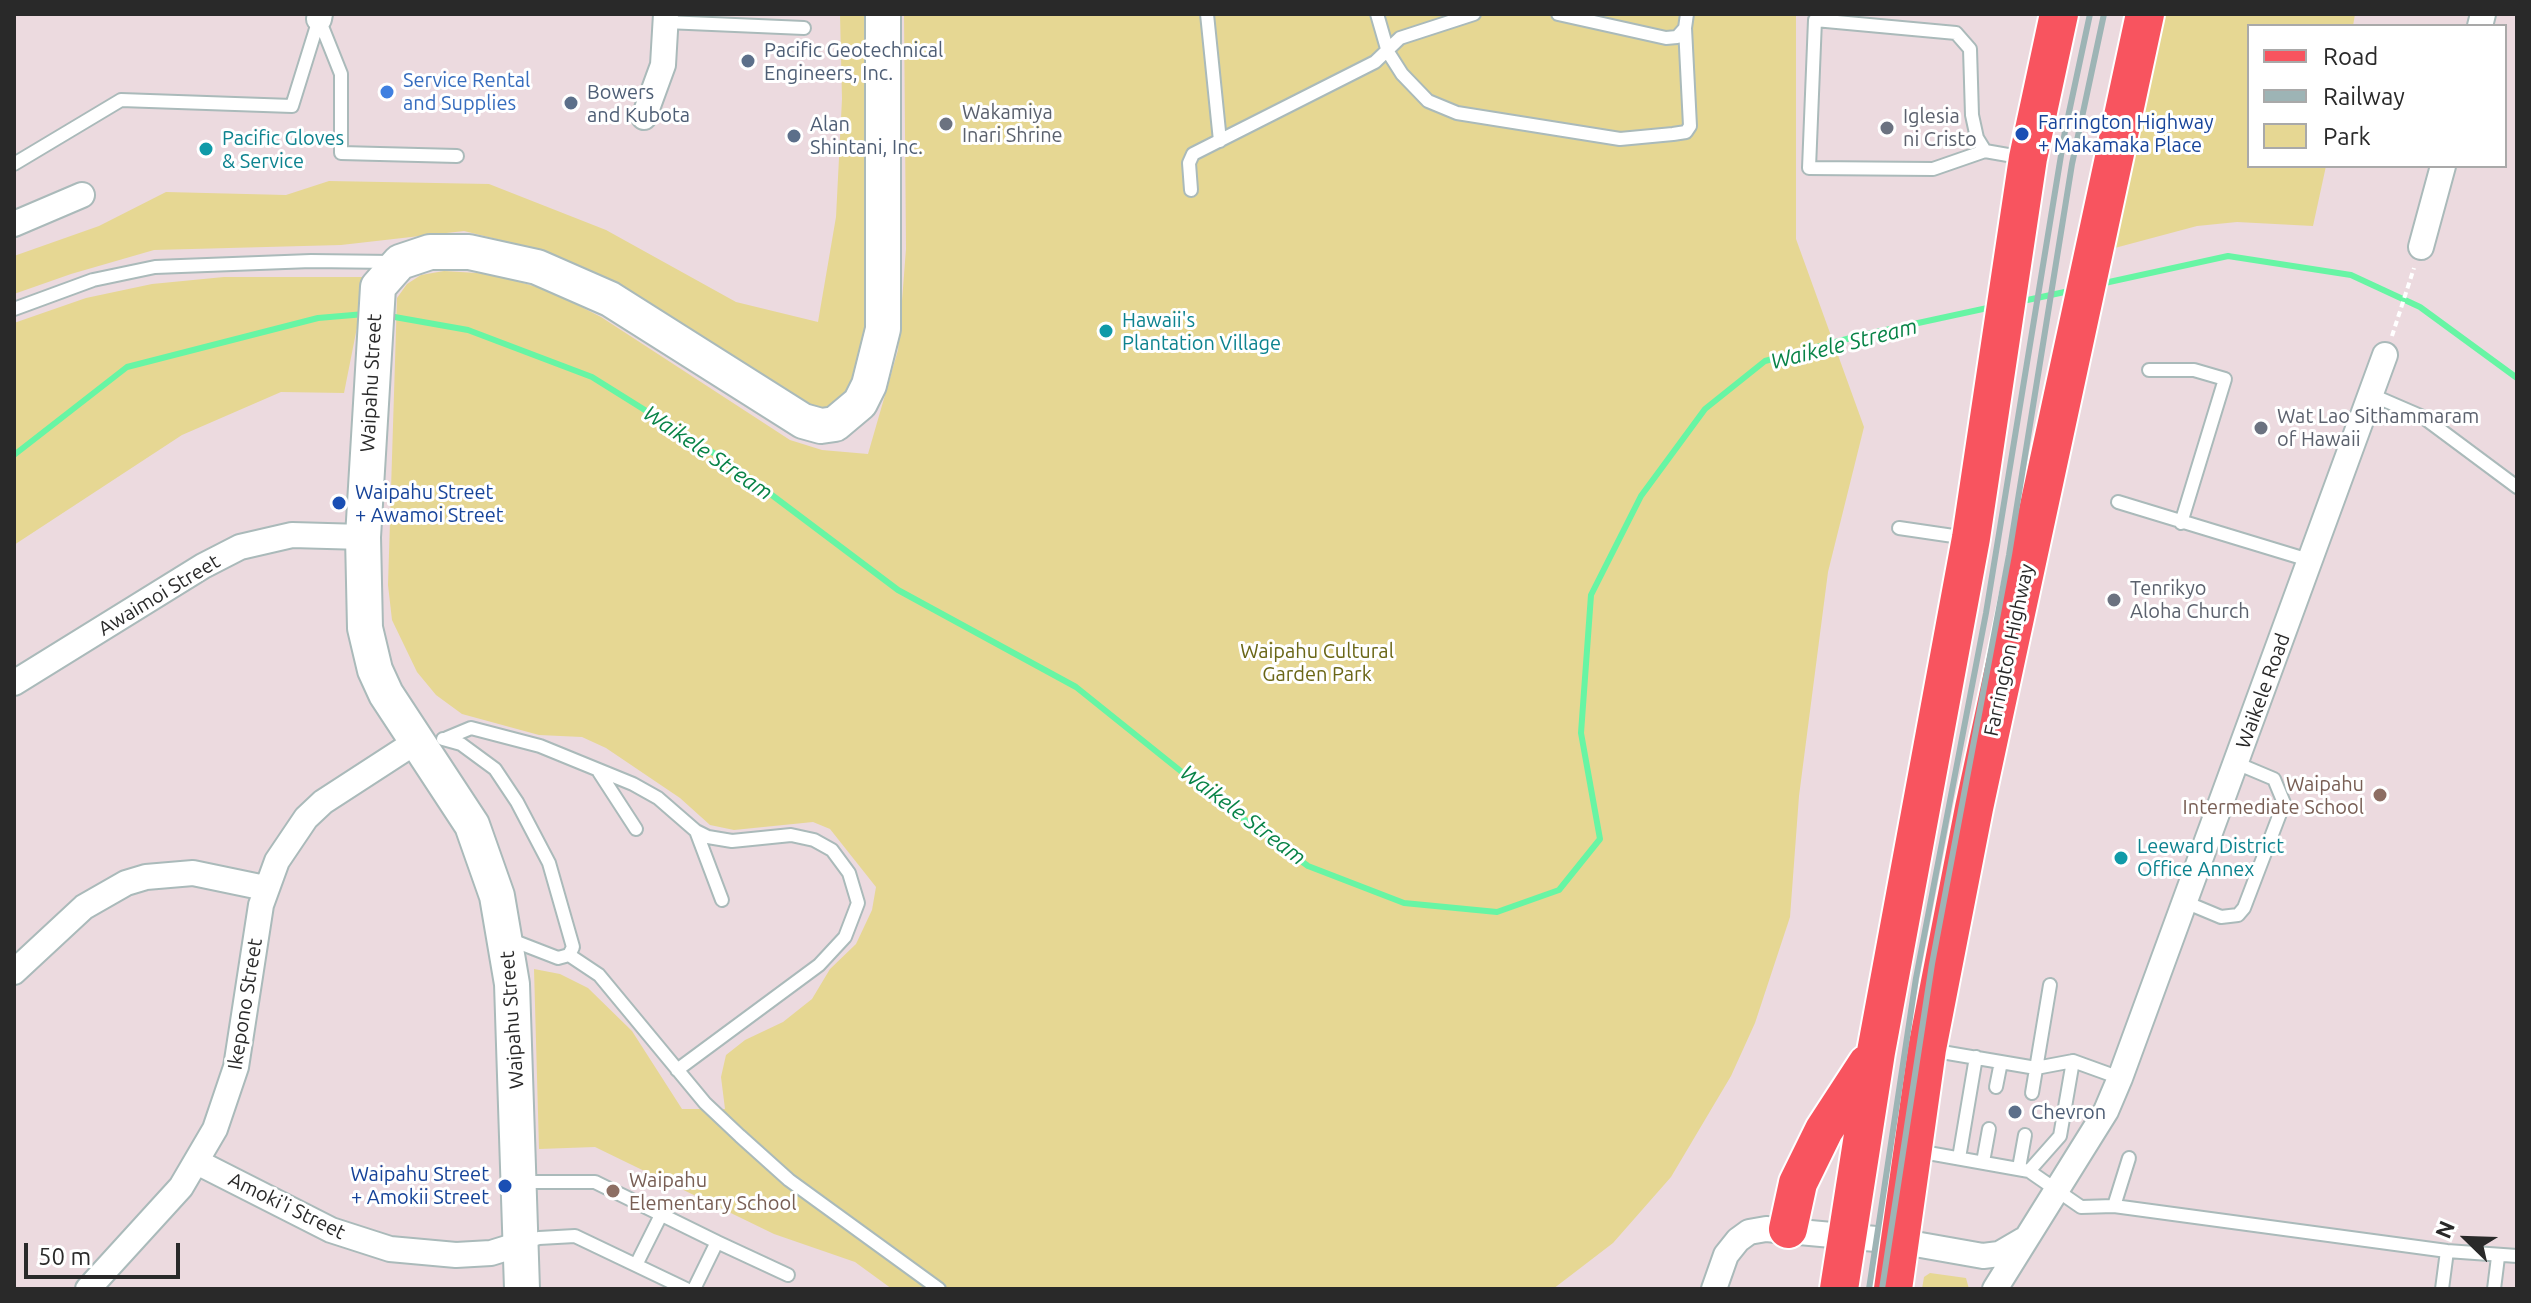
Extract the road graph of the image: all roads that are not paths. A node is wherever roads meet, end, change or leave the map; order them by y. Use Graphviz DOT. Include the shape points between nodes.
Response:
graph roads {
  1 [pos="883,14"];
  2 [pos="1207,14"];
  3 [pos="1377,14"];
  4 [pos="1474,14"];
  5 [pos="1558,14"];
  6 [pos="1687,14"];
  7 [pos="2059,14"];
  8 [pos="2145,14"];
  9 [pos="320,16"];
  10 [pos="666,18"];
  11 [pos="804,28"];
  12 [pos="1685,28"];
  13 [pos="1388,52"];
  14 [pos="644,117"];
  15 [pos="1220,141"];
  16 [pos="1985,151"];
  17 [pos="457,156"];
  18 [pos="2028,158"];
  19 [pos="14,164"];
  20 [pos="2442,168"];
  21 [pos="1191,190"];
  22 [pos="82,195"];
  23 [pos="14,224"];
  24 [pos="2421,247"];
  25 [pos="400,262"];
  26 [pos="14,309"];
  27 [pos="2385,355"];
  28 [pos="2149,370"];
  29 [pos="2372,395"];
  30 [pos="2517,487"];
  31 [pos="2118,502"];
  32 [pos="2181,523"];
  33 [pos="1899,528"];
  34 [pos="363,537"];
  35 [pos="1971,538"];
  36 [pos="2312,561"];
  37 [pos="14,683"];
  38 [pos="432,740"];
  39 [pos="2236,763"];
  40 [pos="599,772"];
  41 [pos="636,829"];
  42 [pos="696,831"];
  43 [pos="265,888"];
  44 [pos="722,900"];
  45 [pos="2185,902"];
  46 [pos="506,938"];
  47 [pos="569,955"];
  48 [pos="14,972"];
  49 [pos="2050,985"];
  50 [pos="1927,1049"];
  51 [pos="1876,1052"];
  52 [pos="1976,1057"];
  53 [pos="2073,1061"];
  54 [pos="2001,1062"];
  55 [pos="2036,1068"];
  56 [pos="677,1070"];
  57 [pos="2120,1078"];
  58 [pos="1996,1087"];
  59 [pos="2032,1093"];
  60 [pos="1989,1129"];
  61 [pos="2025,1135"];
  62 [pos="1911,1150"];
  63 [pos="1959,1158"];
  64 [pos="2129,1158"];
  65 [pos="197,1162"];
  66 [pos="1983,1162"];
  67 [pos="2024,1169"];
  68 [pos="520,1182"];
  69 [pos="2058,1191"];
  70 [pos="2114,1206"];
  71 [pos="661,1215"];
  72 [pos="1788,1229"];
  73 [pos="1846,1235"];
  74 [pos="2027,1237"];
  75 [pos="1898,1241"];
  76 [pos="717,1242"];
  77 [pos="520,1244"];
  78 [pos="2447,1251"];
  79 [pos="2517,1256"];
  80 [pos="2498,1257"];
  81 [pos="636,1265"];
  82 [pos="788,1275"];
  83 [pos="88,1289"];
  84 [pos="522,1289"];
  85 [pos="686,1289"];
  86 [pos="694,1289"];
  87 [pos="939,1289"];
  88 [pos="1714,1289"];
  89 [pos="1839,1289"];
  90 [pos="1893,1289"];
  91 [pos="1995,1289"];
  92 [pos="2442,1289"];
  93 [pos="2494,1289"];
  1 -- 25 [label="street" via="883,329 860,403 835,424 803,421 779,408 636,315 564,277 469,252 430,252"];
  2 -- 15 [label="lane"];
  3 -- 13 [label="lane"];
  4 -- 13 [label="lane" via="1400,38"];
  5 -- 12 [label="lane" via="1666,38 1677,37"];
  6 -- 12 [label="lane"];
  7 -- 18 [label="main road"];
  8 -- 50 [label="main road, Farrington Highway"];
  9 -- 17 [label="lane" via="341,74 341,153"];
  9 -- 19 [label="lane" via="292,106 121,100"];
  10 -- 11 [label="lane"];
  10 -- 14 [label="street" via="663,65"];
  12 -- 13 [label="lane" via="1690,126 1686,132 1637,138 1457,113 1415,90"];
  13 -- 15 [label="lane"];
  15 -- 21 [label="lane" via="1193,154"];
  16 -- 16 [label="lane" via="1972,115 1970,49 1956,33 1815,20 1809,168 1933,169"];
  16 -- 18 [label="lane"];
  18 -- 35 [label="main road"];
  20 -- 24 [label="street"];
  22 -- 23 [label="street"];
  25 -- 26 [label="lane" via="155,267 93,280"];
  25 -- 34 [label="street, Waipahu Street" via="378,287 375,304"];
  27 -- 29 [label="street, Waikele Road"];
  28 -- 32 [label="lane" via="2194,370 2225,379"];
  29 -- 30 [label="lane" via="2423,417"];
  29 -- 36 [label="street, Waikele Road"];
  31 -- 32 [label="lane"];
  32 -- 36 [label="lane"];
  33 -- 35 [label="lane"];
  34 -- 37 [label="street, Awaimoi Street" via="292,535 240,547"];
  34 -- 38 [label="street, Waipahu Street" via="368,648 386,694"];
  35 -- 51 [label="main road"];
  36 -- 39 [label="street, Waikele Road"];
  38 -- 40 [label="lane" via="471,728 498,732"];
  38 -- 43 [label="street, Ikepono Street" via="323,802 292,838"];
  38 -- 46 [label="street, Waipahu Street" via="487,862"];
  38 -- 47 [label="lane" via="461,744 495,769 517,802 549,863 571,934"];
  39 -- 45 [label="street, Waikele Road"];
  39 -- 45 [label="lane" via="2274,779 2284,803 2238,915 2221,917"];
  40 -- 41 [label="lane"];
  40 -- 42 [label="lane" via="658,798"];
  42 -- 44 [label="lane"];
  42 -- 56 [label="lane" via="732,841 791,835 814,840 832,850 849,873 858,903 845,937 819,965"];
  43 -- 48 [label="street" via="193,873 126,883 84,907"];
  43 -- 65 [label="street, Ikepono Street" via="236,1067 215,1129"];
  45 -- 57 [label="street, Waikele Road"];
  46 -- 47 [label="lane" via="558,958"];
  46 -- 68 [label="street, Waipahu Street"];
  47 -- 56 [label="lane" via="599,975"];
  49 -- 55 [label="lane"];
  50 -- 52 [label="lane"];
  50 -- 62 [label="main road, Farrington Highway"];
  51 -- 72 [label="main road" via="1824,1130 1798,1183"];
  51 -- 73 [label="main road"];
  52 -- 54 [label="lane"];
  52 -- 63 [label="lane"];
  53 -- 55 [label="lane"];
  53 -- 57 [label="lane"];
  53 -- 67 [label="lane" via="2060,1136"];
  54 -- 55 [label="lane"];
  54 -- 58 [label="lane"];
  55 -- 59 [label="lane"];
  56 -- 87 [label="lane" via="789,1180"];
  57 -- 69 [label="street, Waikele Road"];
  60 -- 66 [label="lane"];
  61 -- 67 [label="lane"];
  62 -- 63 [label="lane"];
  62 -- 75 [label="main road, Farrington Highway"];
  63 -- 66 [label="lane"];
  64 -- 70 [label="lane"];
  65 -- 77 [label="street, Amoki'i Street" via="331,1230 390,1249 456,1255"];
  65 -- 83 [label="street, Ikepono Street" via="165,1206"];
  66 -- 67 [label="lane"];
  67 -- 69 [label="lane"];
  68 -- 71 [label="lane" via="595,1182"];
  68 -- 77 [label="street, Waipahu Street"];
  69 -- 70 [label="lane" via="2081,1207"];
  69 -- 74 [label="street, Waikele Road"];
  70 -- 78 [label="lane"];
  71 -- 76 [label="lane"];
  71 -- 81 [label="lane"];
  72 -- 73 [label="street, Waikele Road"];
  72 -- 88 [label="street, Waikele Road" via="1749,1232 1738,1240 1726,1255"];
  73 -- 75 [label="street, Waikele Road"];
  73 -- 89 [label="main road"];
  74 -- 75 [label="street, Waikele Road" via="1999,1254 1983,1256"];
  74 -- 91 [label="street, Waikele Road"];
  75 -- 90 [label="main road, Farrington Highway"];
  76 -- 82 [label="lane"];
  76 -- 86 [label="lane"];
  77 -- 81 [label="lane" via="575,1236"];
  77 -- 84 [label="street, Waipahu Street"];
  78 -- 80 [label="lane"];
  78 -- 92 [label="lane"];
  79 -- 80 [label="lane"];
  80 -- 93 [label="lane"];
  81 -- 85 [label="lane"];
}
